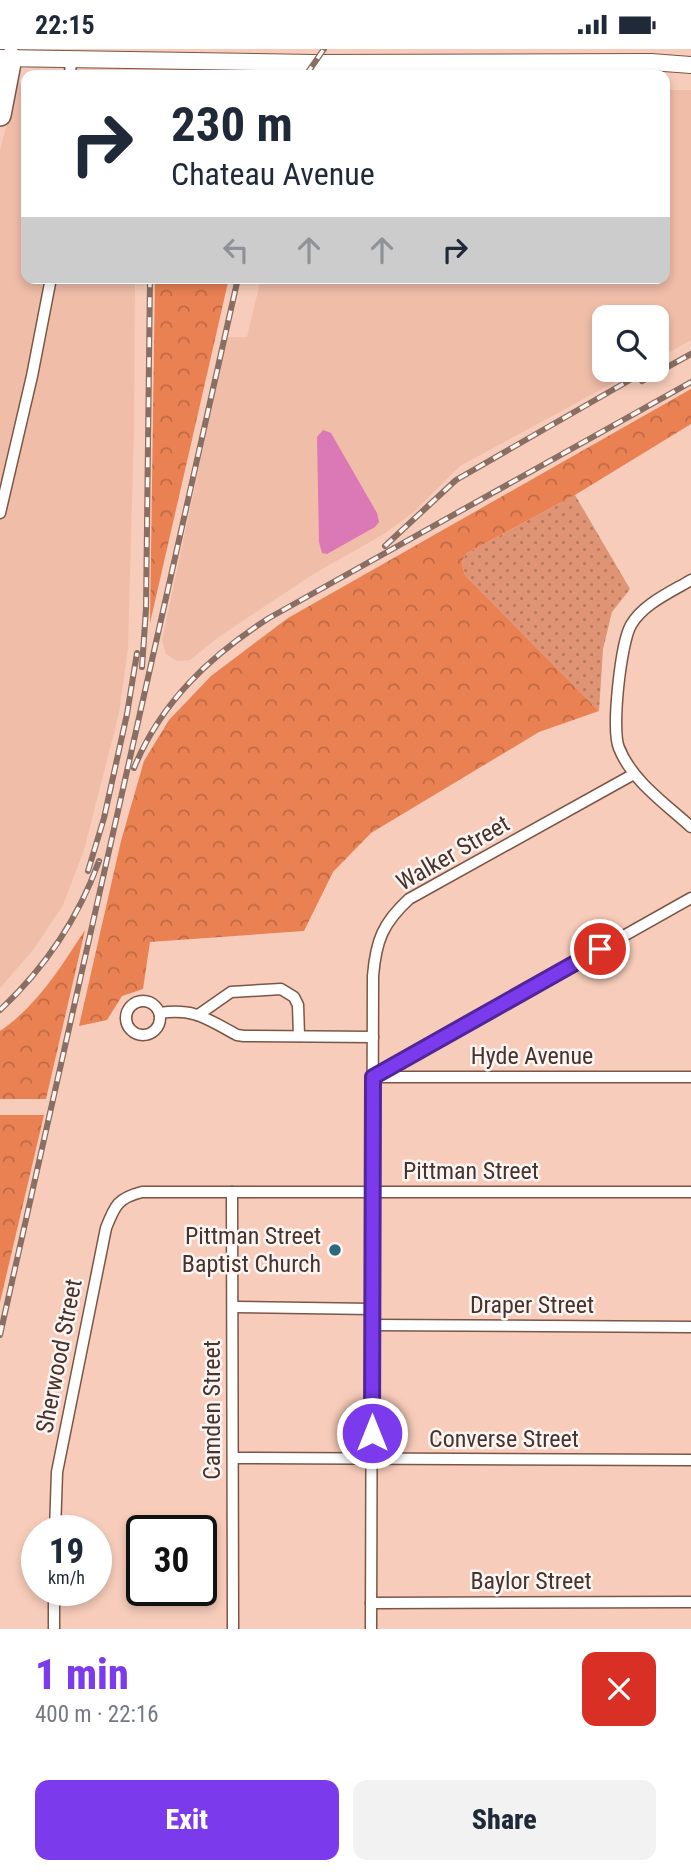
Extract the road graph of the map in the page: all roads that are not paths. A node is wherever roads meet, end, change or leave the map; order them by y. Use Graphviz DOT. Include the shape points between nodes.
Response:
graph roads {
  1 [pos="5,58"];
  2 [pos="691,65"];
  3 [pos="71,67"];
  4 [pos="2,109"];
  5 [pos="50,284"];
  6 [pos="0,513"];
  7 [pos="691,580"];
  8 [pos="634,774"];
  9 [pos="691,827"];
  10 [pos="691,898"];
  11 [pos="160,1013"];
  12 [pos="198,1014"];
  13 [pos="299,1036"];
  14 [pos="373,1037"];
  15 [pos="373,1077"];
  16 [pos="691,1077"];
  17 [pos="232,1192"];
  18 [pos="372,1192"];
  19 [pos="691,1192"];
  20 [pos="125,1196"];
  21 [pos="233,1307"];
  22 [pos="372,1309"];
  23 [pos="372,1325"];
  24 [pos="691,1327"];
  25 [pos="233,1458"];
  26 [pos="372,1460"];
  27 [pos="691,1460"];
  28 [pos="56,1515"];
  29 [pos="691,1602"];
  30 [pos="372,1603"];
  31 [pos="54,1606"];
  32 [pos="54,1629"];
  33 [pos="233,1629"];
  34 [pos="371,1629"];
  1 -- 3 [label="main road"];
  1 -- 4 [label="highway"];
  2 -- 3 [label="main road"];
  5 -- 6 [label="street"];
  7 -- 8 [label="street" via="654,602 627,635 615,731 618,747"];
  8 -- 9 [label="street"];
  8 -- 14 [label="street, Walker Street" via="409,899 393,914 375,954"];
  10 -- 15 [label="street"];
  11 -- 12 [label="street"];
  12 -- 13 [label="street" via="237,1035"];
  12 -- 13 [label="street" via="231,992 281,989 298,1005"];
  13 -- 14 [label="street"];
  14 -- 15 [label="street, Walker Street"];
  15 -- 16 [label="street, Hyde Avenue"];
  15 -- 18 [label="street, Walker Street"];
  17 -- 18 [label="street, Pittman Street"];
  17 -- 20 [label="street, Pittman Street"];
  17 -- 21 [label="street, Camden Street"];
  18 -- 19 [label="street, Pittman Street"];
  18 -- 22 [label="street, Walker Street"];
  20 -- 28 [label="street, Sherwood Street" via="106,1228 57,1472"];
  21 -- 22 [label="street"];
  21 -- 25 [label="street, Camden Street"];
  22 -- 23 [label="street, Walker Street"];
  23 -- 24 [label="street, Draper Street"];
  23 -- 26 [label="street, Walker Street"];
  25 -- 26 [label="street, Converse Street"];
  25 -- 33 [label="street, Camden Street"];
  26 -- 27 [label="street, Converse Street"];
  26 -- 30 [label="street, Walker Street"];
  29 -- 30 [label="street, Baylor Street"];
  30 -- 34 [label="street, Walker Street"];
  31 -- 32 [label="street"];
}
